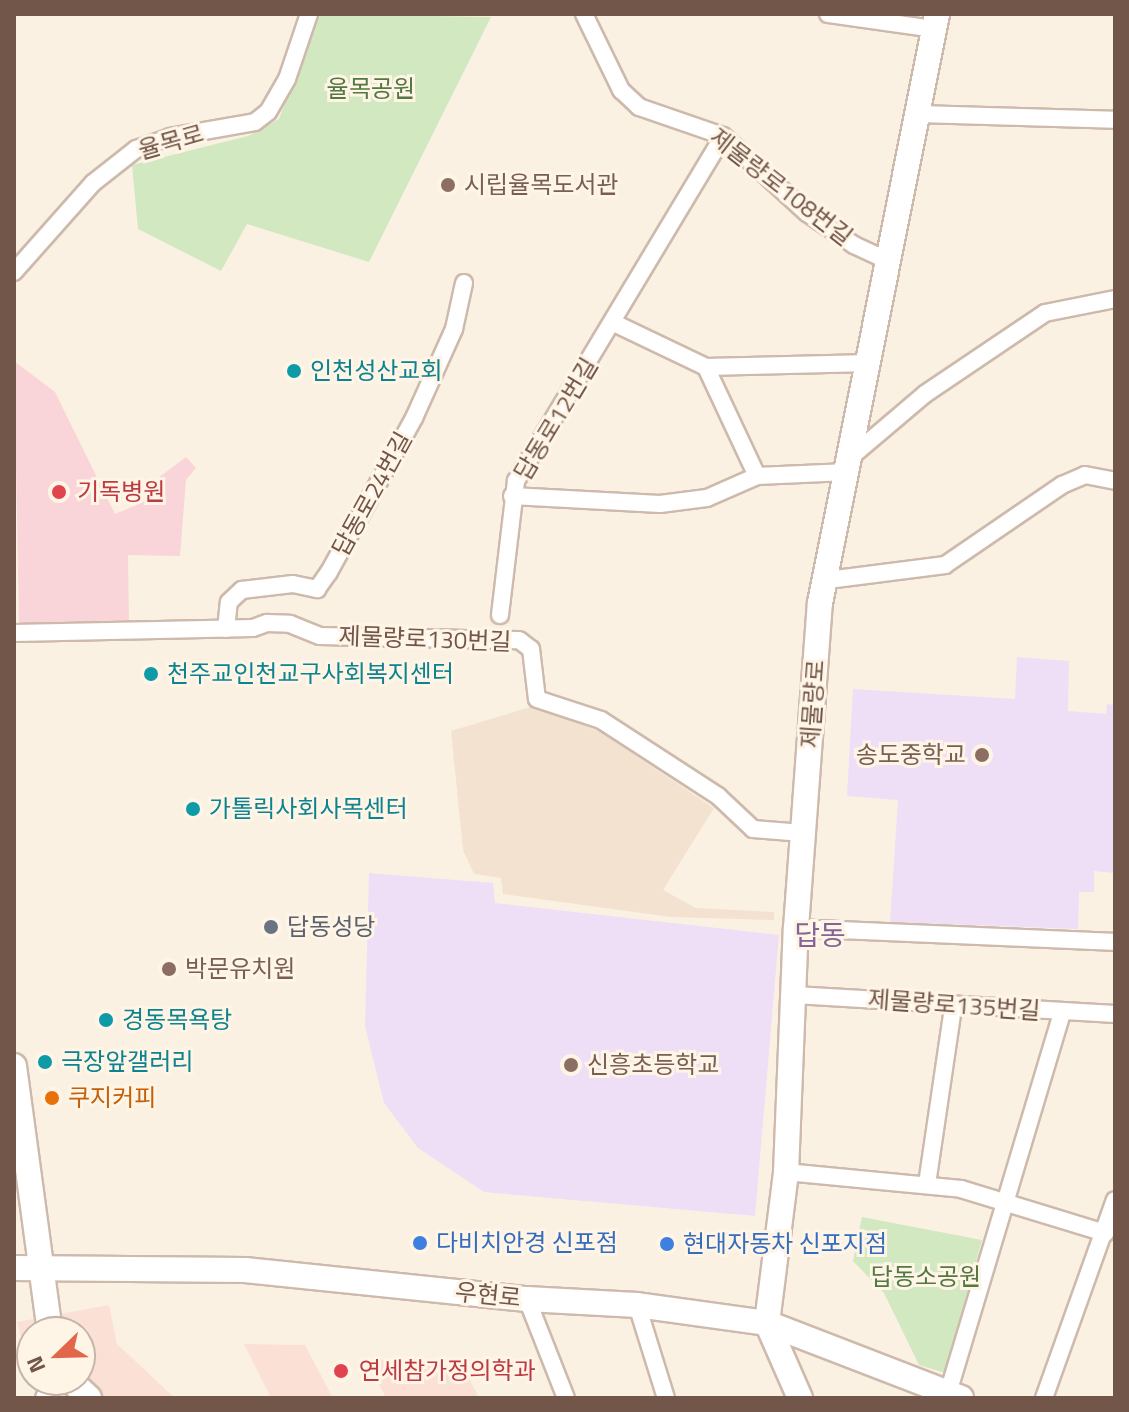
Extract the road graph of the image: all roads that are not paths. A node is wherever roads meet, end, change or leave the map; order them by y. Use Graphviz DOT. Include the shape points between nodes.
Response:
graph roads {
  1 [pos="309,14"];
  2 [pos="584,14"];
  3 [pos="828,14"];
  4 [pos="936,21"];
  5 [pos="918,114"];
  6 [pos="1115,120"];
  7 [pos="723,136"];
  8 [pos="889,261"];
  9 [pos="14,272"];
  10 [pos="464,283"];
  11 [pos="1115,299"];
  12 [pos="614,323"];
  13 [pos="870,363"];
  14 [pos="706,367"];
  15 [pos="850,464"];
  16 [pos="757,476"];
  17 [pos="1115,481"];
  18 [pos="512,496"];
  19 [pos="828,580"];
  20 [pos="500,615"];
  21 [pos="226,629"];
  22 [pos="14,633"];
  23 [pos="803,833"];
  24 [pos="796,928"];
  25 [pos="1115,942"];
  26 [pos="794,995"];
  27 [pos="953,1007"];
  28 [pos="1062,1012"];
  29 [pos="1115,1014"];
  30 [pos="14,1066"];
  31 [pos="786,1172"];
  32 [pos="927,1184"];
  33 [pos="1115,1200"];
  34 [pos="1005,1203"];
  35 [pos="1105,1233"];
  36 [pos="14,1268"];
  37 [pos="40,1269"];
  38 [pos="527,1299"];
  39 [pos="637,1305"];
  40 [pos="47,1316"];
  41 [pos="767,1323"];
  42 [pos="954,1396"];
  43 [pos="566,1398"];
  44 [pos="666,1398"];
  45 [pos="800,1398"];
  46 [pos="1044,1398"];
  1 -- 9 [label="street, 율목로" via="287,79 268,112 255,122 170,137 136,149 93,183"];
  2 -- 7 [label="street, 제물량로108번길" via="621,90 639,107"];
  3 -- 4 [label="street"];
  4 -- 5 [label="main road, 제물량로"];
  5 -- 6 [label="street"];
  5 -- 8 [label="main road, 제물량로"];
  7 -- 8 [label="street, 제물량로108번길" via="807,213"];
  7 -- 12 [label="street, 답동로12번길"];
  8 -- 13 [label="main road, 제물량로"];
  10 -- 21 [label="street, 답동로24번길" via="454,329 414,418 329,572 317,589 293,584 242,590 229,602"];
  11 -- 15 [label="street" via="1045,313 925,394"];
  12 -- 14 [label="street"];
  12 -- 18 [label="street, 답동로12번길" via="516,481"];
  13 -- 14 [label="street"];
  13 -- 15 [label="main road, 제물량로"];
  14 -- 16 [label="street"];
  15 -- 16 [label="street"];
  15 -- 19 [label="main road, 제물량로"];
  16 -- 18 [label="street" via="707,498 660,504"];
  17 -- 19 [label="street" via="1085,475 1062,485 945,565"];
  18 -- 20 [label="street, 답동로12번길"];
  19 -- 23 [label="main road, 제물량로" via="820,603"];
  21 -- 22 [label="street"];
  21 -- 23 [label="street, 제물량로130번길" via="290,624 320,636 519,640 531,649 537,699 601,720 718,796 753,829"];
  23 -- 24 [label="main road, 제물량로"];
  24 -- 25 [label="street"];
  24 -- 26 [label="main road, 제물량로"];
  26 -- 27 [label="street, 제물량로135번길"];
  26 -- 31 [label="main road, 제물량로"];
  27 -- 28 [label="street, 제물량로135번길"];
  27 -- 32 [label="street"];
  28 -- 29 [label="street, 제물량로135번길"];
  28 -- 34 [label="street, 우현로"];
  30 -- 37 [label="main road"];
  31 -- 32 [label="street"];
  31 -- 41 [label="main road, 제물량로"];
  32 -- 34 [label="street"];
  33 -- 35 [label="street"];
  34 -- 35 [label="street"];
  34 -- 42 [label="street, 우현로"];
  35 -- 46 [label="street"];
  36 -- 37 [label="main road, 우현로"];
  37 -- 38 [label="main road, 우현로" via="245,1270"];
  37 -- 40 [label="main road"];
  38 -- 39 [label="main road, 우현로"];
  38 -- 43 [label="street"];
  39 -- 41 [label="main road, 우현로"];
  39 -- 44 [label="street"];
  41 -- 42 [label="main road, 우현로"];
  41 -- 45 [label="main road"];
}
